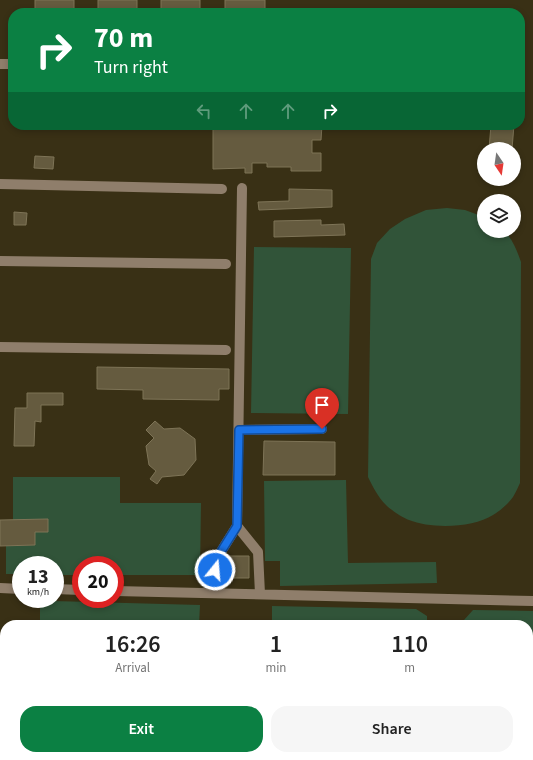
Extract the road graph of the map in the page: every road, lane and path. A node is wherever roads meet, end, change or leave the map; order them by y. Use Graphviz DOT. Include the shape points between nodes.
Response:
graph roads {
  1 [pos="0,184"];
  2 [pos="242,188"];
  3 [pos="222,189"];
  4 [pos="0,261"];
  5 [pos="226,264"];
  6 [pos="0,347"];
  7 [pos="226,350"];
  8 [pos="322,429"];
  9 [pos="239,430"];
  10 [pos="237,526"];
  11 [pos="0,588"];
  12 [pos="12,589"];
  13 [pos="124,591"];
  14 [pos="213,593"];
  15 [pos="260,594"];
  16 [pos="533,601"];
  1 -- 3 [label="lane"];
  2 -- 9 [label="lane"];
  4 -- 5 [label="lane"];
  6 -- 7 [label="lane"];
  8 -- 9 [label="lane"];
  9 -- 10 [label="lane"];
  10 -- 14 [label="lane" via="217,558"];
  10 -- 15 [label="lane" via="258,552"];
  11 -- 12 [label="lane"];
  13 -- 14 [label="lane"];
  14 -- 15 [label="lane"];
  15 -- 16 [label="lane"];
}
